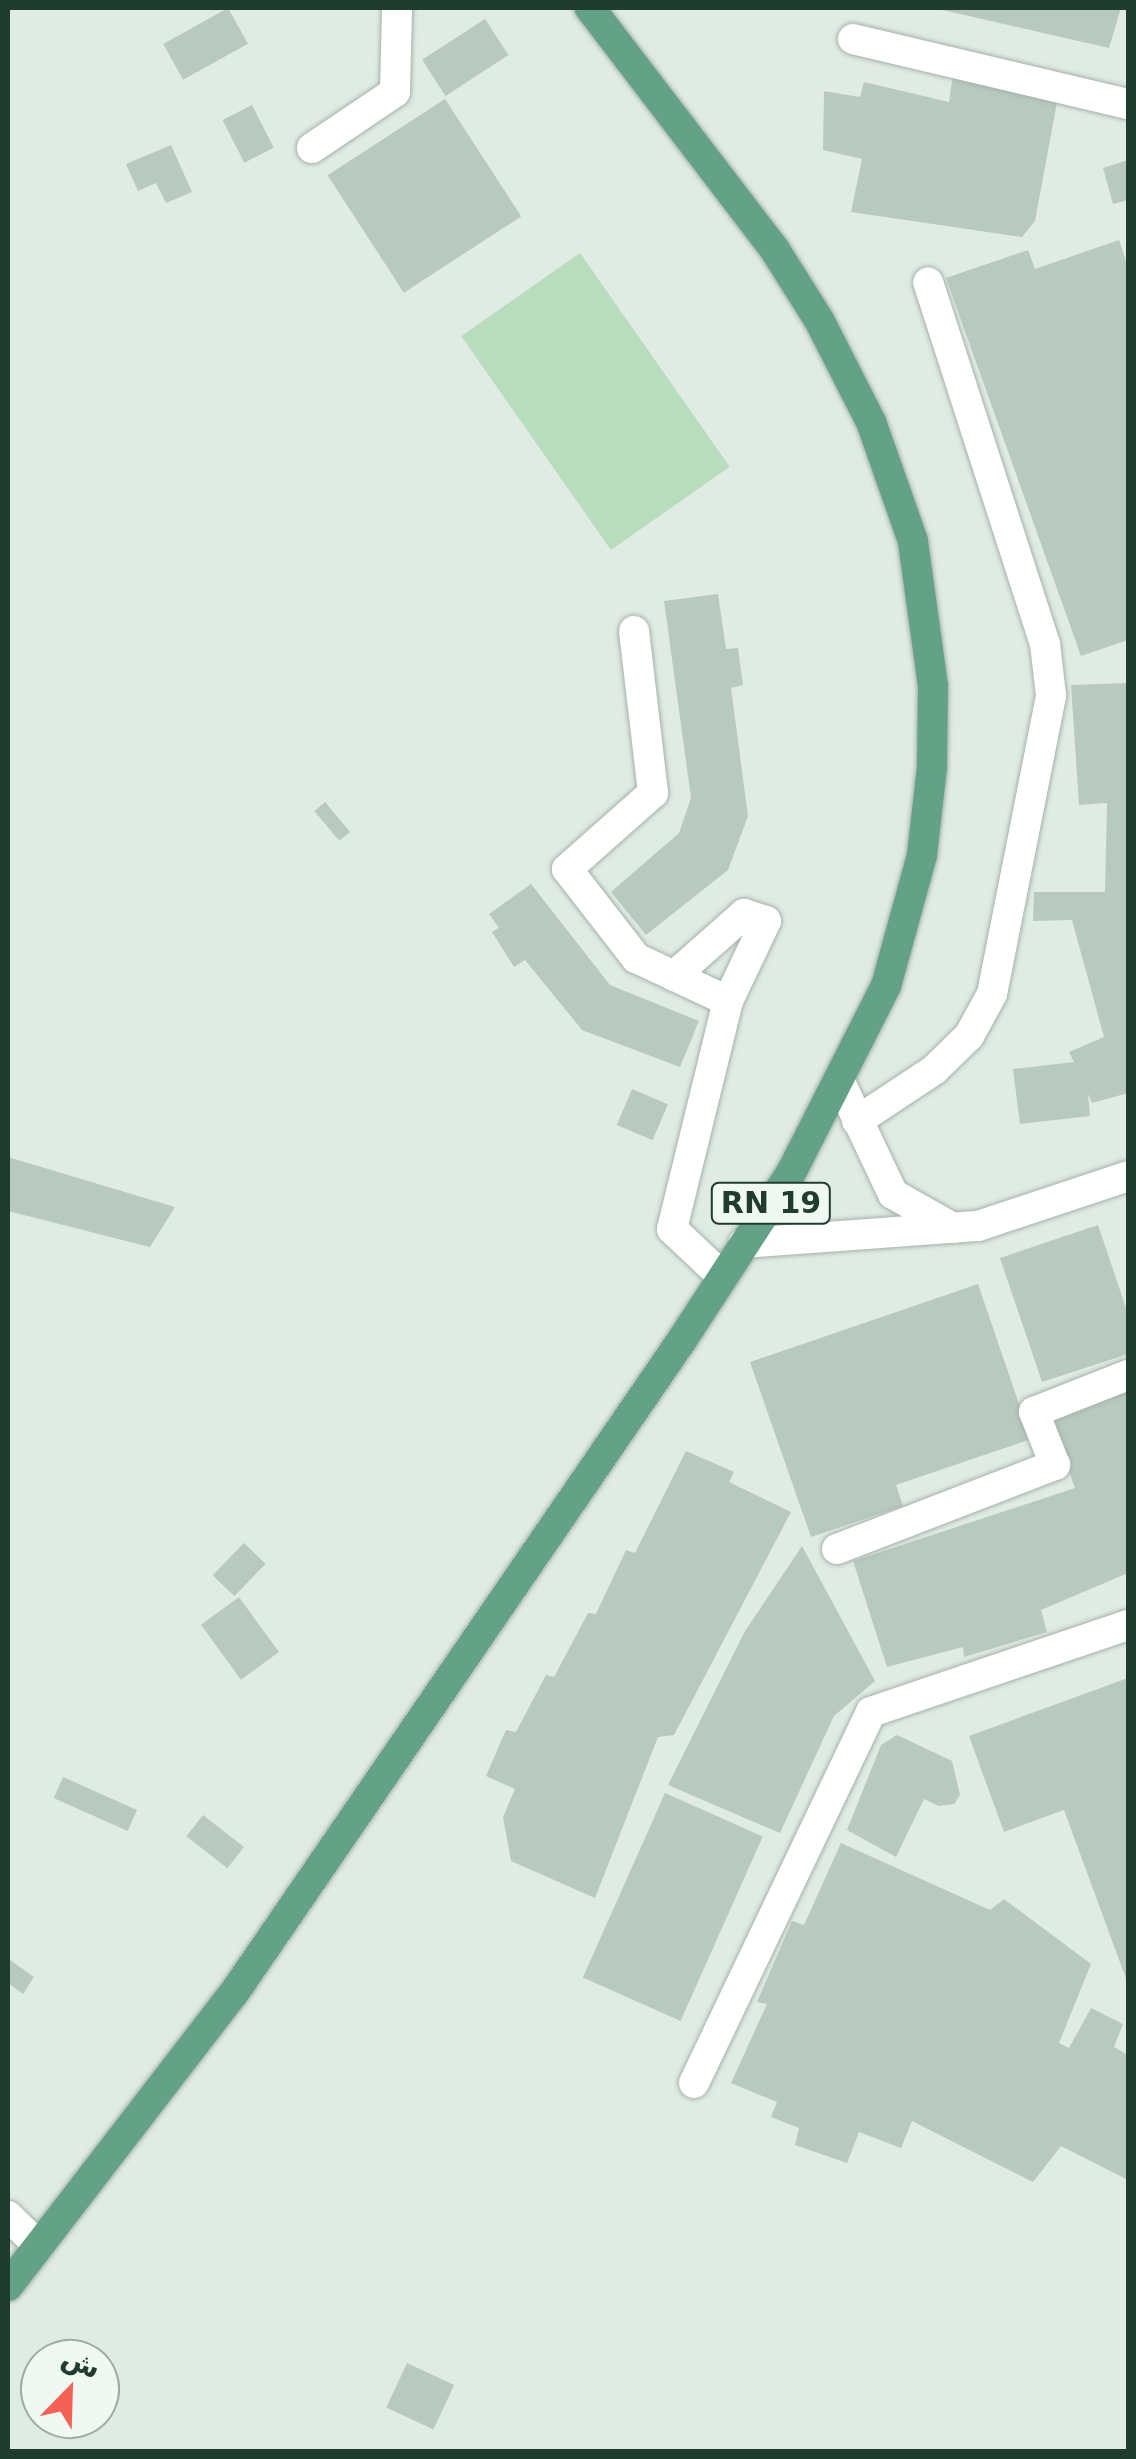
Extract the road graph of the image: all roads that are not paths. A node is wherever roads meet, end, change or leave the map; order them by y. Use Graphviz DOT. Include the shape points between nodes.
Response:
graph roads {
  1 [pos="397,8"];
  2 [pos="590,8"];
  3 [pos="853,39"];
  4 [pos="1128,104"];
  5 [pos="312,148"];
  6 [pos="928,282"];
  7 [pos="634,631"];
  8 [pos="674,976"];
  9 [pos="728,1001"];
  10 [pos="840,1082"];
  11 [pos="857,1122"];
  12 [pos="1128,1176"];
  13 [pos="953,1228"];
  14 [pos="744,1243"];
  15 [pos="723,1277"];
  16 [pos="1128,1375"];
  17 [pos="837,1549"];
  18 [pos="1128,1625"];
  19 [pos="694,2083"];
  20 [pos="8,2216"];
  21 [pos="39,2246"];
  22 [pos="8,2286"];
  1 -- 5 [label="street" via="395,92"];
  2 -- 10 [label="main road, RN 19" via="726,183 819,320 872,422 913,541 932,686 922,855 886,986"];
  3 -- 4 [label="street"];
  6 -- 11 [label="street" via="1045,644 1051,694 992,994 969,1036 934,1070"];
  7 -- 8 [label="street" via="652,794 568,870 636,958"];
  8 -- 9 [label="street"];
  8 -- 9 [label="street" via="744,914 766,921"];
  9 -- 15 [label="street" via="672,1229"];
  10 -- 11 [label="street"];
  10 -- 14 [label="main road, RN 19" via="791,1174"];
  11 -- 13 [label="street" via="894,1194"];
  12 -- 13 [label="street" via="978,1226"];
  13 -- 14 [label="street"];
  14 -- 15 [label="main road, RN 19"];
  15 -- 21 [label="main road, RN 19" via="234,1993"];
  16 -- 17 [label="street" via="1034,1412 1055,1465"];
  18 -- 19 [label="street" via="871,1712"];
  20 -- 21 [label="street"];
  21 -- 22 [label="main road, RN 19"];
}
